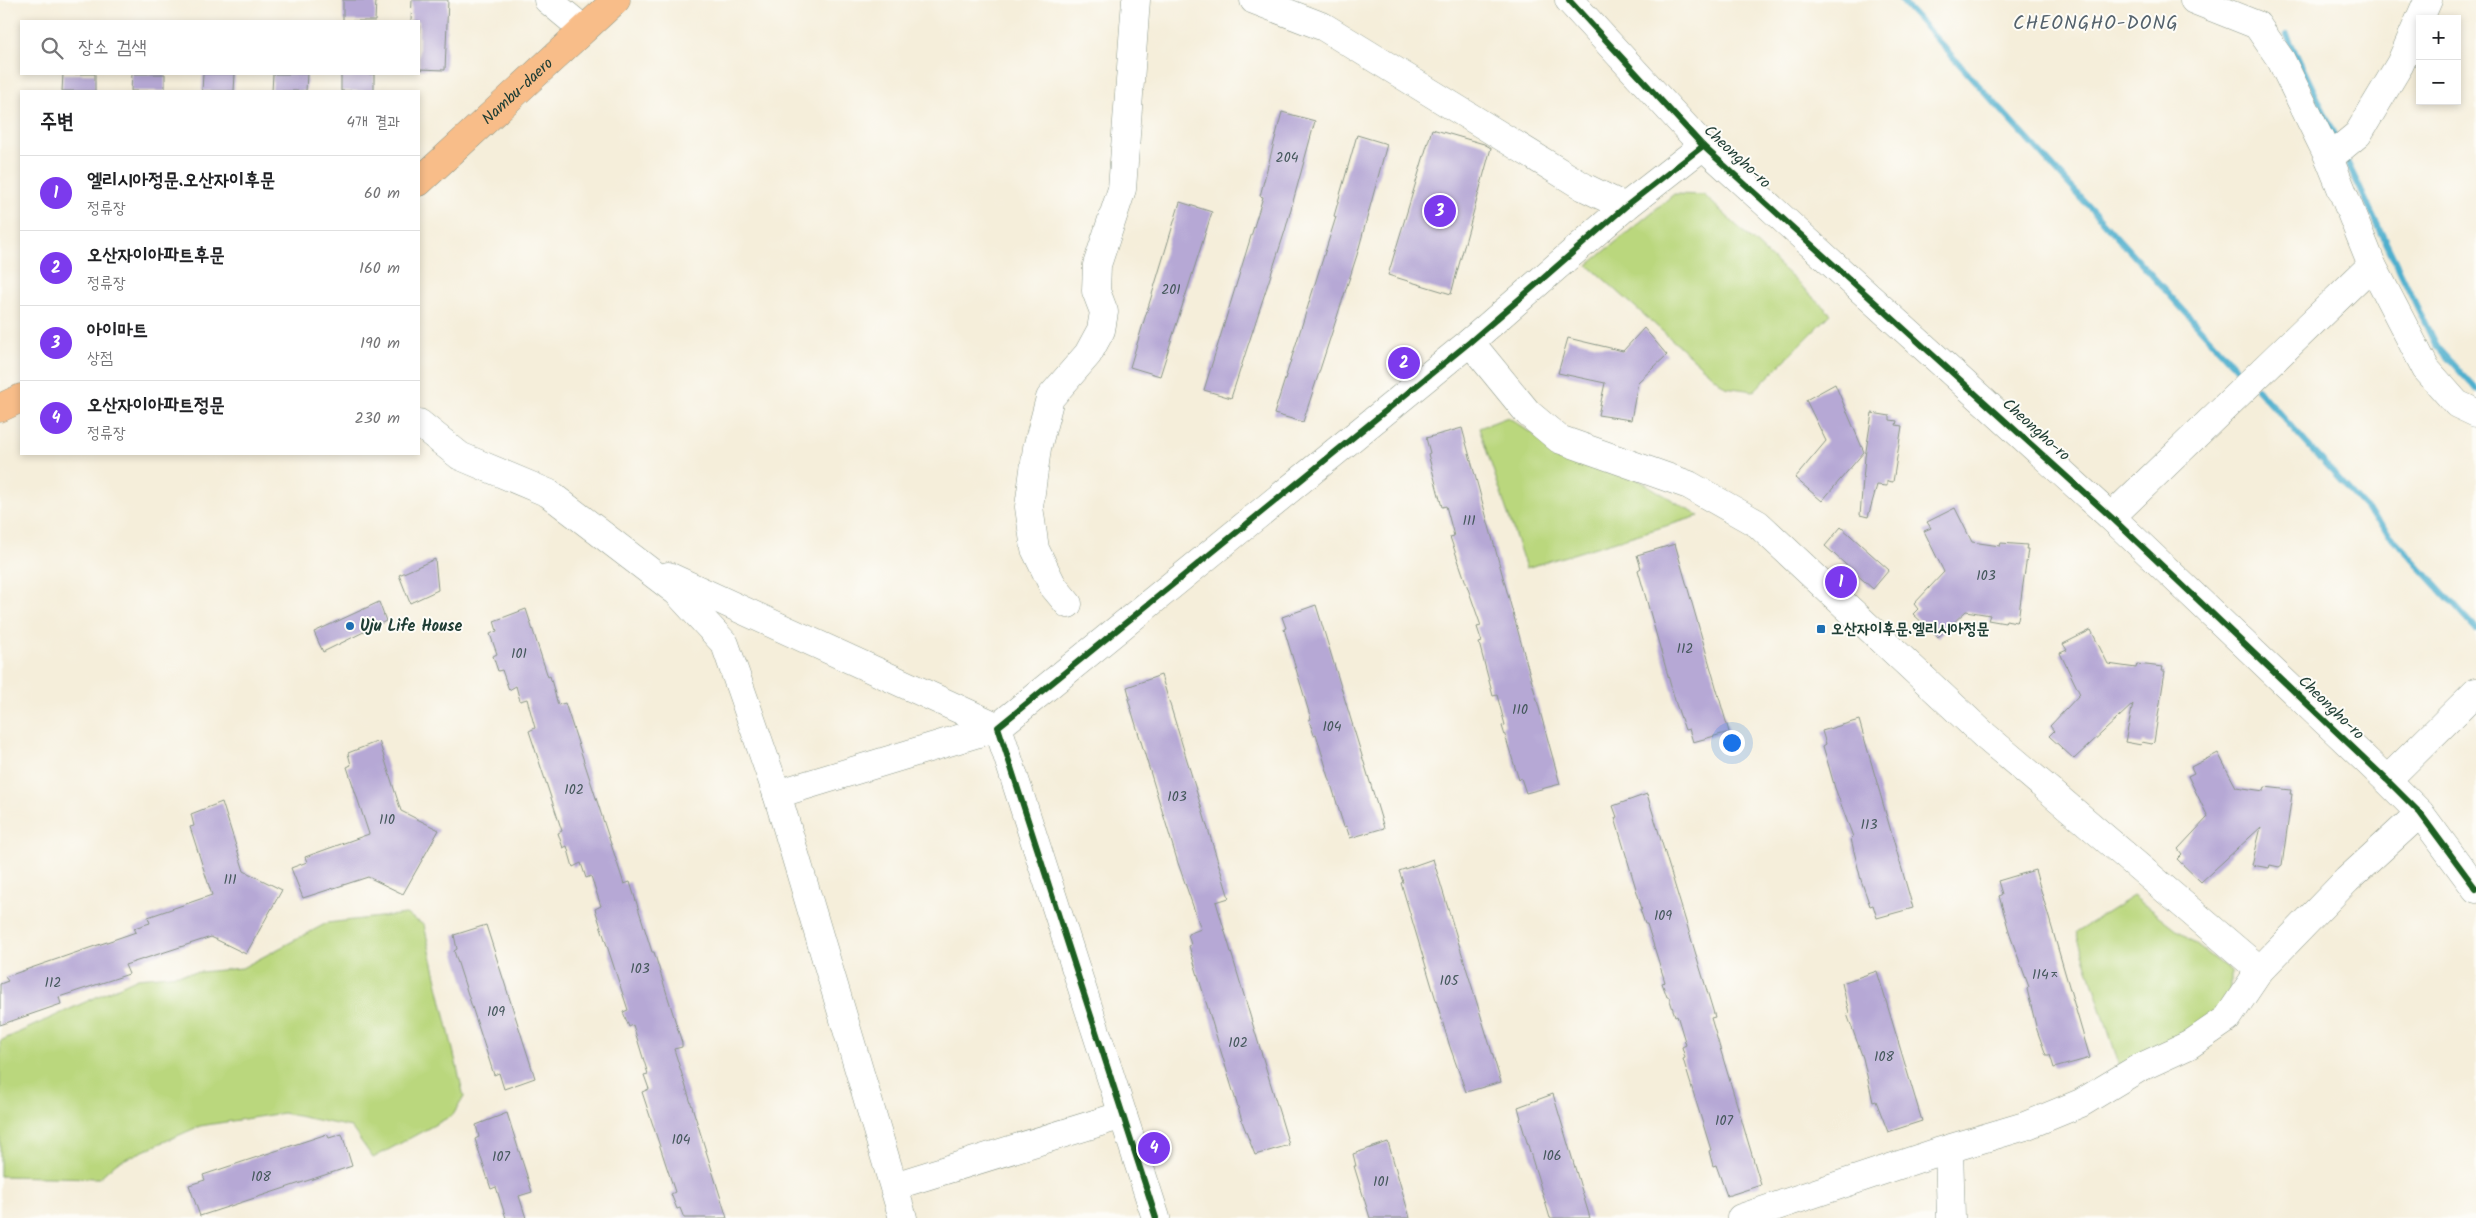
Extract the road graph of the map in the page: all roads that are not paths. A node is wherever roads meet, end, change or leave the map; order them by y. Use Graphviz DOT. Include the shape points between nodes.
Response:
graph roads {
  1 [pos="548,0"];
  2 [pos="616,0"];
  3 [pos="1136,0"];
  4 [pos="1254,0"];
  5 [pos="1568,0"];
  6 [pos="2194,0"];
  7 [pos="2428,0"];
  8 [pos="583,29"];
  9 [pos="1704,146"];
  10 [pos="2330,158"];
  11 [pos="420,181"];
  12 [pos="1624,207"];
  13 [pos="2372,265"];
  14 [pos="1470,342"];
  15 [pos="20,398"];
  16 [pos="0,408"];
  17 [pos="2476,413"];
  18 [pos="420,424"];
  19 [pos="2111,517"];
  20 [pos="639,563"];
  21 [pos="1068,604"];
  22 [pos="747,612"];
  23 [pos="725,644"];
  24 [pos="2476,692"];
  25 [pos="998,727"];
  26 [pos="2387,780"];
  27 [pos="777,794"];
  28 [pos="2420,813"];
  29 [pos="2476,889"];
  30 [pos="2260,970"];
  31 [pos="1123,1115"];
  32 [pos="1949,1149"];
  33 [pos="894,1186"];
  34 [pos="903,1218"];
  35 [pos="1156,1218"];
  36 [pos="1741,1218"];
  37 [pos="1951,1218"];
  1 -- 8 [label="street"];
  2 -- 8 [label="main road, Nambu-daero"];
  3 -- 21 [label="street" via="1122,189 1097,265 1096,291 1104,312 1101,330 1088,354 1050,398 1037,448 1029,507 1035,549 1053,586"];
  4 -- 12 [label="street" via="1324,27 1584,187"];
  5 -- 9 [label="street, Cheongho-ro"];
  6 -- 10 [label="street" via="2257,25 2281,60"];
  7 -- 10 [label="street" via="2400,64 2358,134"];
  8 -- 11 [label="main road, Nambu-daero"];
  9 -- 12 [label="street"];
  9 -- 19 [label="street, Cheongho-ro"];
  10 -- 13 [label="street"];
  12 -- 14 [label="street"];
  13 -- 17 [label="street" via="2426,369 2457,404"];
  13 -- 19 [label="street"];
  14 -- 25 [label="street"];
  14 -- 30 [label="street" via="1528,413 1559,439 1689,485 1758,524 1984,735"];
  15 -- 16 [label="main road"];
  18 -- 20 [label="street" via="460,456 548,493"];
  19 -- 26 [label="street, Cheongho-ro"];
  20 -- 22 [label="street"];
  20 -- 23 [label="street" via="677,592"];
  22 -- 23 [label="street"];
  22 -- 25 [label="street"];
  23 -- 27 [label="street"];
  24 -- 26 [label="street"];
  25 -- 27 [label="street"];
  25 -- 31 [label="street"];
  26 -- 28 [label="street, Cheongho-ro"];
  27 -- 33 [label="street"];
  28 -- 29 [label="street, Cheongho-ro"];
  28 -- 30 [label="street" via="2347,880"];
  30 -- 32 [label="street" via="2227,1019 2189,1045 2139,1068 2081,1103 2025,1126"];
  31 -- 33 [label="street"];
  31 -- 35 [label="street"];
  32 -- 36 [label="street"];
  32 -- 37 [label="street"];
  33 -- 34 [label="street"];
}
